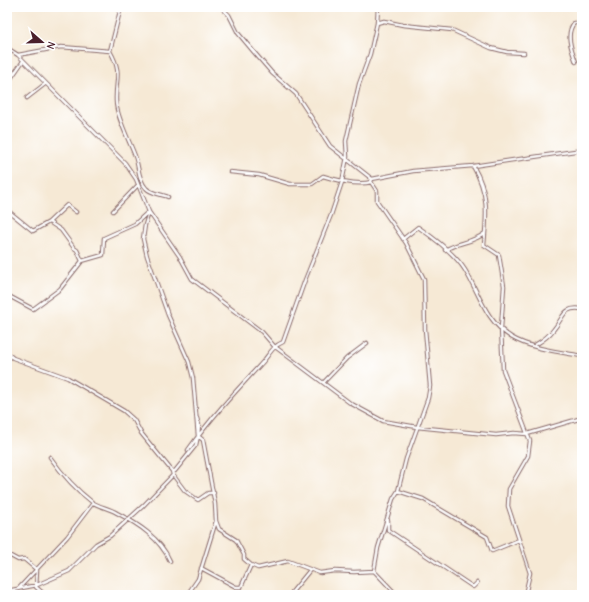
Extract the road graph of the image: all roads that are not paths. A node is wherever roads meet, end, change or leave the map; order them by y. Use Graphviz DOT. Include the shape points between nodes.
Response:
graph roads {
  1 [pos="121,7"];
  2 [pos="220,7"];
  3 [pos="378,7"];
  4 [pos="377,23"];
  5 [pos="582,24"];
  6 [pos="7,48"];
  7 [pos="110,51"];
  8 [pos="524,53"];
  9 [pos="18,55"];
  10 [pos="23,61"];
  11 [pos="576,62"];
  12 [pos="7,84"];
  13 [pos="45,84"];
  14 [pos="27,98"];
  15 [pos="582,150"];
  16 [pos="347,157"];
  17 [pos="473,166"];
  18 [pos="230,172"];
  19 [pos="372,180"];
  20 [pos="342,182"];
  21 [pos="138,185"];
  22 [pos="168,197"];
  23 [pos="7,210"];
  24 [pos="113,210"];
  25 [pos="76,212"];
  26 [pos="149,212"];
  27 [pos="49,222"];
  28 [pos="485,233"];
  29 [pos="403,239"];
  30 [pos="445,250"];
  31 [pos="82,261"];
  32 [pos="7,296"];
  33 [pos="582,309"];
  34 [pos="501,328"];
  35 [pos="367,343"];
  36 [pos="274,346"];
  37 [pos="534,346"];
  38 [pos="7,353"];
  39 [pos="582,356"];
  40 [pos="324,382"];
  41 [pos="582,418"];
  42 [pos="417,427"];
  43 [pos="527,434"];
  44 [pos="198,436"];
  45 [pos="188,450"];
  46 [pos="50,457"];
  47 [pos="172,473"];
  48 [pos="398,491"];
  49 [pos="214,493"];
  50 [pos="93,503"];
  51 [pos="389,516"];
  52 [pos="129,519"];
  53 [pos="216,521"];
  54 [pos="519,540"];
  55 [pos="7,554"];
  56 [pos="170,561"];
  57 [pos="251,565"];
  58 [pos="202,568"];
  59 [pos="37,570"];
  60 [pos="310,570"];
  61 [pos="374,571"];
  62 [pos="477,583"];
  63 [pos="36,585"];
  64 [pos="18,590"];
  65 [pos="7,591"];
  66 [pos="45,595"];
  67 [pos="188,595"];
  68 [pos="292,595"];
  69 [pos="398,595"];
  70 [pos="525,595"];
  1 -- 7 [label="street"];
  2 -- 16 [label="street" via="229,15 238,33 272,73 296,94 330,146"];
  3 -- 4 [label="street"];
  4 -- 8 [label="street" via="384,21 452,30 491,48"];
  4 -- 16 [label="street" via="346,141"];
  5 -- 11 [label="street" via="574,24 570,28 569,38"];
  6 -- 9 [label="street"];
  7 -- 9 [label="street" via="61,47"];
  7 -- 22 [label="street" via="117,62 119,77 116,102 136,157 142,182 146,189"];
  9 -- 10 [label="street"];
  10 -- 12 [label="street"];
  10 -- 13 [label="street"];
  13 -- 14 [label="street"];
  13 -- 21 [label="street" via="121,158"];
  15 -- 17 [label="street"];
  16 -- 19 [label="street"];
  16 -- 20 [label="street"];
  17 -- 19 [label="street" via="413,171"];
  17 -- 28 [label="street" via="482,180 485,196"];
  18 -- 20 [label="street" via="259,175 290,184 312,184 323,176"];
  19 -- 20 [label="street" via="366,184"];
  19 -- 29 [label="street" via="377,191 377,201"];
  20 -- 36 [label="street" via="283,342"];
  21 -- 24 [label="street"];
  21 -- 26 [label="street"];
  23 -- 27 [label="street" via="33,231"];
  25 -- 27 [label="street" via="67,205"];
  26 -- 31 [label="street" via="135,224 104,238 103,255"];
  26 -- 36 [label="street" via="192,279 262,332"];
  26 -- 44 [label="street" via="143,239 168,315 189,362 199,425"];
  27 -- 31 [label="street" via="61,230 77,250"];
  28 -- 30 [label="street" via="472,241"];
  28 -- 34 [label="street" via="484,245 499,255 504,286"];
  29 -- 30 [label="street" via="418,228 439,242"];
  29 -- 42 [label="street" via="424,279 425,340 430,386"];
  30 -- 34 [label="street" via="465,270 487,314"];
  31 -- 32 [label="street" via="60,289 33,309"];
  33 -- 37 [label="street" via="573,308 566,311 552,332"];
  34 -- 37 [label="street" via="512,337"];
  34 -- 43 [label="street" via="503,370 512,388"];
  35 -- 40 [label="street"];
  36 -- 40 [label="street"];
  36 -- 44 [label="street" via="262,364"];
  37 -- 39 [label="street"];
  38 -- 47 [label="street" via="13,358 68,378 124,411 134,420"];
  40 -- 42 [label="street" via="350,403 383,421"];
  41 -- 43 [label="street"];
  42 -- 43 [label="street" via="496,436"];
  42 -- 48 [label="street"];
  43 -- 54 [label="street" via="530,441 528,456 509,489 508,506"];
  44 -- 45 [label="street"];
  44 -- 47 [label="street" via="196,445"];
  44 -- 49 [label="street" via="203,440"];
  46 -- 50 [label="street" via="66,479"];
  47 -- 49 [label="street" via="185,491 198,500 208,493"];
  47 -- 52 [label="street"];
  48 -- 51 [label="street"];
  48 -- 54 [label="street" via="423,499 487,537 492,551"];
  49 -- 53 [label="street"];
  50 -- 52 [label="street"];
  50 -- 59 [label="street"];
  51 -- 61 [label="street" via="378,548"];
  51 -- 62 [label="street" via="388,530 473,587"];
  52 -- 56 [label="street" via="164,548"];
  52 -- 63 [label="street" via="110,536 96,544 69,571"];
  53 -- 57 [label="street" via="219,529 236,540 244,559"];
  53 -- 58 [label="street"];
  54 -- 70 [label="street" via="530,573"];
  55 -- 59 [label="street" via="18,560 24,559"];
  57 -- 58 [label="street" via="241,587 236,587"];
  57 -- 60 [label="street" via="258,568 288,561 296,562"];
  58 -- 67 [label="street"];
  59 -- 63 [label="street"];
  59 -- 64 [label="street"];
  60 -- 61 [label="street" via="320,573"];
  60 -- 68 [label="street"];
  61 -- 69 [label="street"];
  63 -- 64 [label="street"];
  63 -- 66 [label="street"];
  64 -- 65 [label="street"];
}
